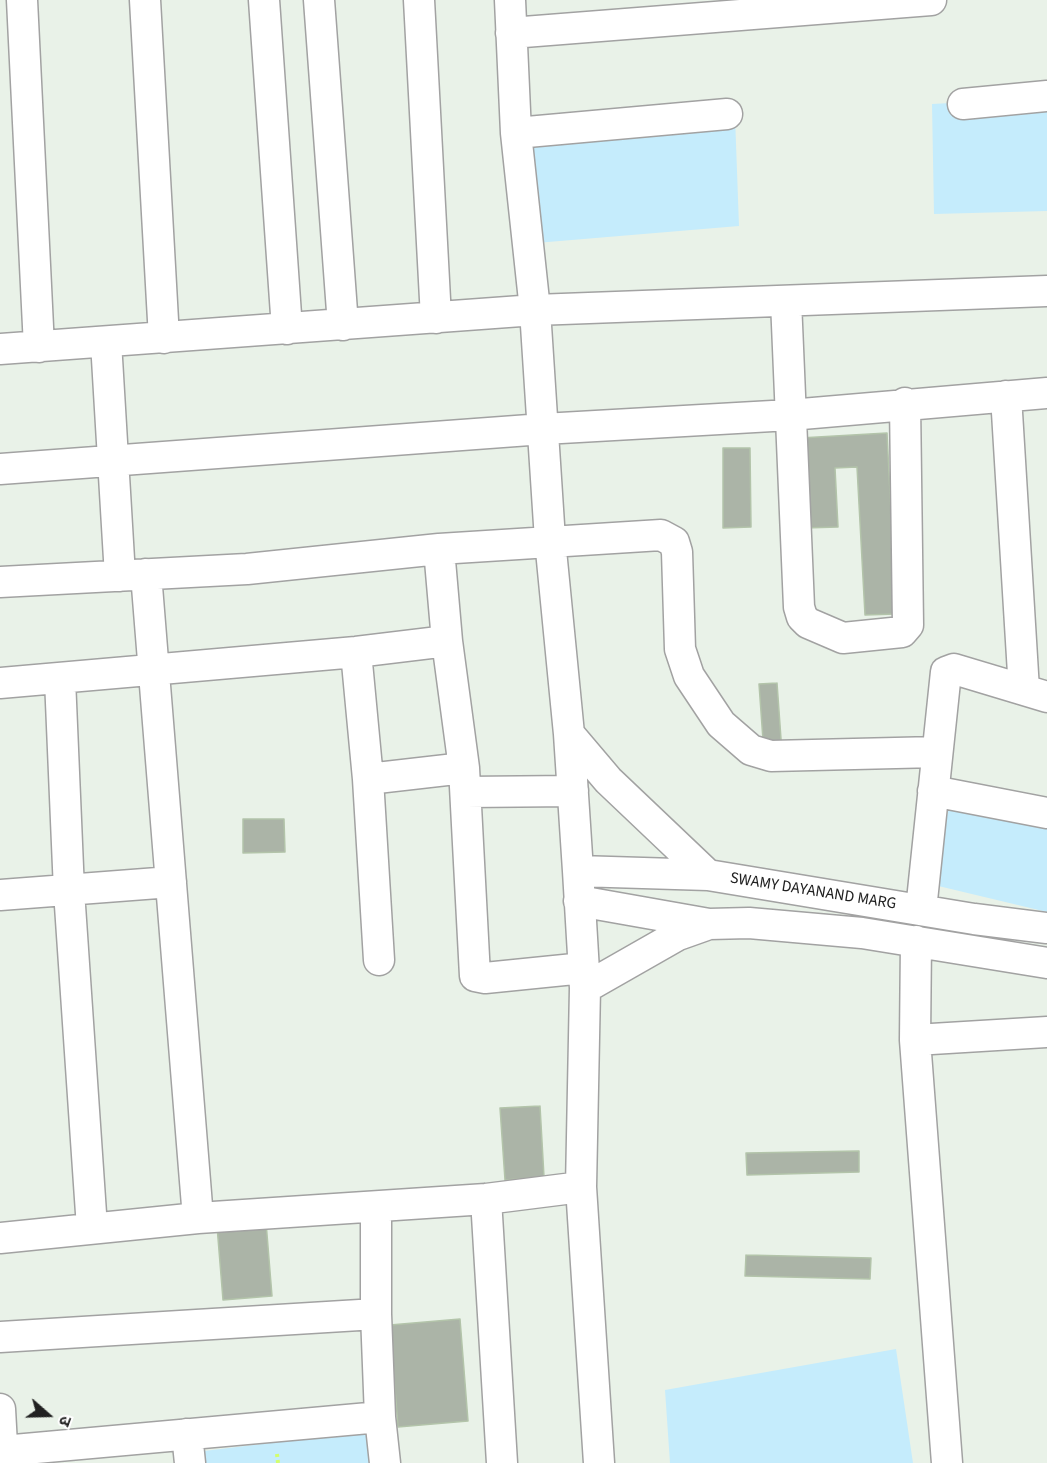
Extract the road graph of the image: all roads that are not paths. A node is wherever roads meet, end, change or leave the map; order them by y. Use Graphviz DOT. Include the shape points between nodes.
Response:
graph roads {
  1 [pos="22,0"];
  2 [pos="145,0"];
  3 [pos="264,0"];
  4 [pos="319,0"];
  5 [pos="419,0"];
  6 [pos="510,0"];
  7 [pos="932,0"];
  8 [pos="511,33"];
  9 [pos="1047,96"];
  10 [pos="963,104"];
  11 [pos="727,114"];
  12 [pos="516,133"];
  13 [pos="1047,291"];
  14 [pos="786,302"];
  15 [pos="535,310"];
  16 [pos="436,318"];
  17 [pos="343,325"];
  18 [pos="287,329"];
  19 [pos="164,338"];
  20 [pos="106,342"];
  21 [pos="39,347"];
  22 [pos="0,349"];
  23 [pos="1047,393"];
  24 [pos="1006,396"];
  25 [pos="905,403"];
  26 [pos="790,415"];
  27 [pos="543,429"];
  28 [pos="114,461"];
  29 [pos="0,469"];
  30 [pos="550,540"];
  31 [pos="440,549"];
  32 [pos="133,575"];
  33 [pos="0,582"];
  34 [pos="447,641"];
  35 [pos="356,652"];
  36 [pos="154,670"];
  37 [pos="60,679"];
  38 [pos="0,683"];
  39 [pos="1036,693"];
  40 [pos="569,734"];
  41 [pos="937,752"];
  42 [pos="368,779"];
  43 [pos="465,780"];
  44 [pos="933,790"];
  45 [pos="573,791"];
  46 [pos="1047,813"];
  47 [pos="578,871"];
  48 [pos="708,875"];
  49 [pos="171,882"];
  50 [pos="69,891"];
  51 [pos="0,895"];
  52 [pos="579,901"];
  53 [pos="921,910"];
  54 [pos="709,924"];
  55 [pos="1047,928"];
  56 [pos="916,941"];
  57 [pos="379,960"];
  58 [pos="1047,963"];
  59 [pos="584,978"];
  60 [pos="1047,1032"];
  61 [pos="915,1040"];
  62 [pos="581,1187"];
  63 [pos="486,1199"];
  64 [pos="376,1207"];
  65 [pos="198,1218"];
  66 [pos="92,1228"];
  67 [pos="0,1238"];
  68 [pos="376,1314"];
  69 [pos="0,1337"];
  70 [pos="0,1409"];
  71 [pos="380,1417"];
  72 [pos="187,1434"];
  73 [pos="112,1452"];
  74 [pos="3,1457"];
  75 [pos="190,1463"];
  76 [pos="385,1463"];
  77 [pos="502,1463"];
  78 [pos="599,1463"];
  79 [pos="947,1463"];
  1 -- 21 [label="street"];
  2 -- 19 [label="street"];
  3 -- 18 [label="street"];
  4 -- 17 [label="street"];
  5 -- 16 [label="street"];
  6 -- 8 [label="street"];
  7 -- 8 [label="street"];
  8 -- 12 [label="street"];
  9 -- 10 [label="street"];
  11 -- 12 [label="street"];
  12 -- 15 [label="street"];
  13 -- 14 [label="street"];
  14 -- 15 [label="street"];
  14 -- 26 [label="street"];
  15 -- 16 [label="street"];
  15 -- 27 [label="street"];
  16 -- 17 [label="street"];
  17 -- 18 [label="street"];
  18 -- 19 [label="street"];
  19 -- 20 [label="street"];
  20 -- 21 [label="street"];
  20 -- 28 [label="street"];
  21 -- 22 [label="street"];
  23 -- 24 [label="street"];
  24 -- 25 [label="street"];
  24 -- 39 [label="street"];
  25 -- 26 [label="street"];
  25 -- 26 [label="street" via="908,625 902,632 851,638 832,635 802,617"];
  26 -- 27 [label="street"];
  27 -- 28 [label="street"];
  27 -- 30 [label="street"];
  28 -- 29 [label="street"];
  28 -- 32 [label="street"];
  30 -- 31 [label="street"];
  30 -- 40 [label="street"];
  30 -- 41 [label="street" via="661,535 674,542 683,661 721,724 751,750 771,756"];
  31 -- 32 [label="street" via="247,569"];
  31 -- 34 [label="street"];
  32 -- 33 [label="street"];
  32 -- 36 [label="street"];
  34 -- 35 [label="street"];
  34 -- 43 [label="street"];
  35 -- 36 [label="street"];
  35 -- 42 [label="street"];
  36 -- 37 [label="street"];
  36 -- 49 [label="street"];
  37 -- 38 [label="street"];
  37 -- 50 [label="street"];
  39 -- 41 [label="street" via="954,669 946,672"];
  40 -- 45 [label="street"];
  40 -- 48 [label="street" via="608,780"];
  41 -- 44 [label="street"];
  42 -- 43 [label="street"];
  42 -- 57 [label="street"];
  43 -- 45 [label="street"];
  43 -- 59 [label="street" via="475,976"];
  44 -- 46 [label="street"];
  44 -- 53 [label="street"];
  45 -- 47 [label="street"];
  47 -- 48 [label="street, SWAMY DAYANAND MARG"];
  47 -- 52 [label="street"];
  48 -- 53 [label="street, SWAMY DAYANAND MARG"];
  49 -- 50 [label="street"];
  49 -- 65 [label="street"];
  50 -- 51 [label="street"];
  50 -- 66 [label="street"];
  52 -- 54 [label="street, SWAMY DAYANAND MARG"];
  52 -- 59 [label="street"];
  53 -- 55 [label="street, SWAMY DAYANAND MARG"];
  54 -- 56 [label="street, SWAMY DAYANAND MARG" via="774,925"];
  54 -- 59 [label="street"];
  56 -- 58 [label="street, SWAMY DAYANAND MARG"];
  56 -- 61 [label="street"];
  59 -- 62 [label="street"];
  60 -- 61 [label="street"];
  61 -- 79 [label="street"];
  62 -- 63 [label="street"];
  62 -- 78 [label="street"];
  63 -- 64 [label="street"];
  63 -- 77 [label="street"];
  64 -- 65 [label="street"];
  64 -- 68 [label="street"];
  65 -- 66 [label="street"];
  66 -- 67 [label="street"];
  68 -- 69 [label="street"];
  68 -- 71 [label="street"];
  70 -- 74 [label="street"];
  71 -- 72 [label="street"];
  71 -- 76 [label="street"];
  72 -- 73 [label="street"];
  72 -- 75 [label="street"];
  73 -- 74 [label="street"];
}
